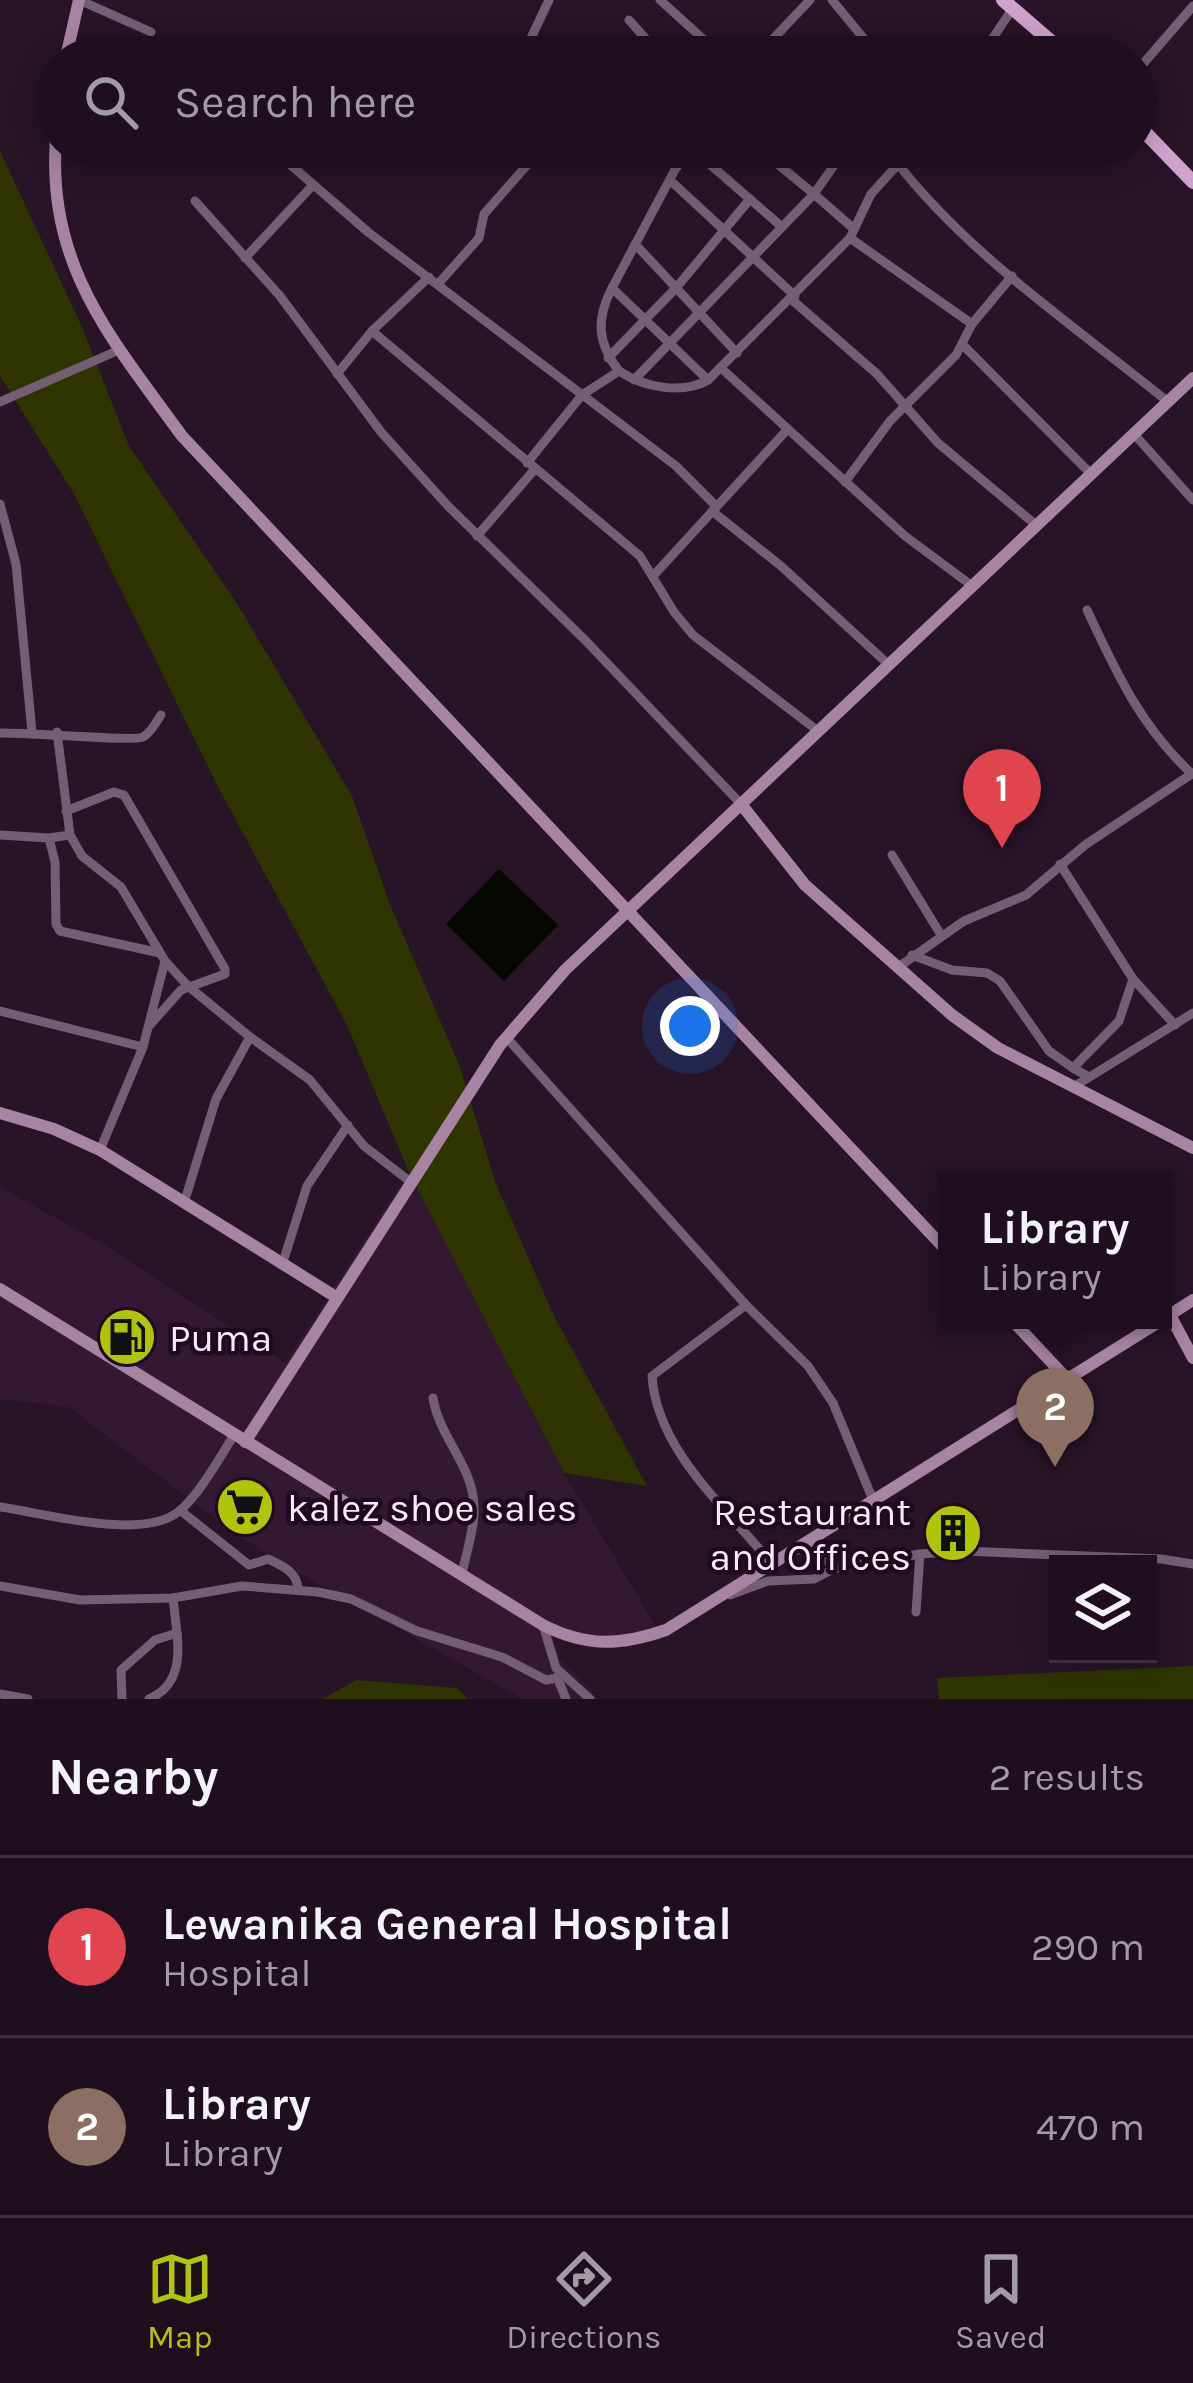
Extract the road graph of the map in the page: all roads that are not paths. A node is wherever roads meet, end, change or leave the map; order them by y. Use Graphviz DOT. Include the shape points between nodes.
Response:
graph roads {
  1 [pos="79,0"];
  2 [pos="549,0"];
  3 [pos="660,0"];
  4 [pos="811,0"];
  5 [pos="832,0"];
  6 [pos="1008,4"];
  7 [pos="1193,6"];
  8 [pos="629,20"];
  9 [pos="151,32"];
  10 [pos="71,36"];
  11 [pos="532,36"];
  12 [pos="643,36"];
  13 [pos="700,36"];
  14 [pos="776,36"];
  15 [pos="862,36"];
  16 [pos="991,36"];
  17 [pos="1045,36"];
  18 [pos="1157,48"];
  19 [pos="1157,145"];
  20 [pos="55,168"];
  21 [pos="294,168"];
  22 [pos="525,168"];
  23 [pos="677,168"];
  24 [pos="714,168"];
  25 [pos="783,168"];
  26 [pos="832,168"];
  27 [pos="895,168"];
  28 [pos="901,168"];
  29 [pos="671,181"];
  30 [pos="1193,182"];
  31 [pos="313,185"];
  32 [pos="814,194"];
  33 [pos="750,199"];
  34 [pos="195,200"];
  35 [pos="782,227"];
  36 [pos="722,230"];
  37 [pos="852,234"];
  38 [pos="635,244"];
  39 [pos="245,258"];
  40 [pos="753,258"];
  41 [pos="1012,276"];
  42 [pos="434,281"];
  43 [pos="612,288"];
  44 [pos="676,288"];
  45 [pos="793,298"];
  46 [pos="700,314"];
  47 [pos="644,320"];
  48 [pos="972,324"];
  49 [pos="372,331"];
  50 [pos="670,344"];
  51 [pos="963,345"];
  52 [pos="119,350"];
  53 [pos="737,353"];
  54 [pos="608,358"];
  55 [pos="721,368"];
  56 [pos="619,371"];
  57 [pos="337,374"];
  58 [pos="1193,378"];
  59 [pos="708,380"];
  60 [pos="634,381"];
  61 [pos="583,395"];
  62 [pos="1167,401"];
  63 [pos="0,402"];
  64 [pos="905,406"];
  65 [pos="787,431"];
  66 [pos="1134,434"];
  67 [pos="531,466"];
  68 [pos="1091,474"];
  69 [pos="845,482"];
  70 [pos="1193,500"];
  71 [pos="0,504"];
  72 [pos="714,508"];
  73 [pos="1036,525"];
  74 [pos="477,536"];
  75 [pos="655,575"];
  76 [pos="970,585"];
  77 [pos="1087,610"];
  78 [pos="889,664"];
  79 [pos="161,715"];
  80 [pos="818,731"];
  81 [pos="32,732"];
  82 [pos="57,732"];
  83 [pos="0,733"];
  84 [pos="1193,773"];
  85 [pos="742,804"];
  86 [pos="66,811"];
  87 [pos="0,835"];
  88 [pos="70,835"];
  89 [pos="50,838"];
  90 [pos="892,854"];
  91 [pos="82,856"];
  92 [pos="55,862"];
  93 [pos="1060,865"];
  94 [pos="629,910"];
  95 [pos="941,935"];
  96 [pos="912,956"];
  97 [pos="162,957"];
  98 [pos="896,968"];
  99 [pos="1132,979"];
  100 [pos="188,986"];
  101 [pos="0,1011"];
  102 [pos="1193,1013"];
  103 [pos="1174,1024"];
  104 [pos="149,1027"];
  105 [pos="250,1037"];
  106 [pos="506,1037"];
  107 [pos="143,1047"];
  108 [pos="1073,1068"];
  109 [pos="1089,1077"];
  110 [pos="1076,1086"];
  111 [pos="0,1113"];
  112 [pos="349,1125"];
  113 [pos="1193,1148"];
  114 [pos="100,1150"];
  115 [pos="412,1183"];
  116 [pos="184,1203"];
  117 [pos="938,1241"];
  118 [pos="283,1262"];
  119 [pos="2,1295"];
  120 [pos="336,1298"];
  121 [pos="746,1305"];
  122 [pos="1172,1328"];
  123 [pos="1021,1329"];
  124 [pos="1148,1329"];
  125 [pos="1193,1358"];
  126 [pos="1069,1380"];
  127 [pos="433,1397"];
  128 [pos="239,1438"];
  129 [pos="873,1500"];
  130 [pos="0,1507"];
  131 [pos="181,1511"];
  132 [pos="811,1539"];
  133 [pos="920,1554"];
  134 [pos="771,1563"];
  135 [pos="1193,1564"];
  136 [pos="833,1568"];
  137 [pos="462,1574"];
  138 [pos="0,1586"];
  139 [pos="298,1589"];
  140 [pos="173,1598"];
  141 [pos="712,1601"];
  142 [pos="916,1612"];
  143 [pos="543,1624"];
  144 [pos="177,1633"];
  145 [pos="556,1673"];
  146 [pos="0,1694"];
  147 [pos="28,1699"];
  148 [pos="122,1699"];
  149 [pos="149,1699"];
  150 [pos="566,1699"];
  151 [pos="590,1699"];
  1 -- 9 [label="street"];
  1 -- 10 [label="main road"];
  2 -- 11 [label="street"];
  3 -- 13 [label="street"];
  4 -- 14 [label="street"];
  5 -- 15 [label="street"];
  6 -- 16 [label="street"];
  6 -- 17 [label="main road"];
  7 -- 18 [label="street"];
  8 -- 12 [label="street"];
  19 -- 30 [label="main road"];
  20 -- 52 [label="main road" via="67,251 87,302"];
  21 -- 31 [label="street"];
  22 -- 42 [label="street" via="484,214 478,238"];
  23 -- 29 [label="street"];
  24 -- 33 [label="street"];
  25 -- 32 [label="street"];
  26 -- 32 [label="street"];
  27 -- 37 [label="street"];
  28 -- 41 [label="street"];
  29 -- 36 [label="street"];
  29 -- 38 [label="street"];
  31 -- 39 [label="street"];
  31 -- 42 [label="street"];
  32 -- 35 [label="street"];
  32 -- 37 [label="street"];
  33 -- 35 [label="street"];
  33 -- 36 [label="street"];
  34 -- 39 [label="street"];
  35 -- 40 [label="street"];
  36 -- 40 [label="street"];
  36 -- 44 [label="street"];
  37 -- 45 [label="street"];
  37 -- 48 [label="street"];
  38 -- 43 [label="street"];
  38 -- 44 [label="street"];
  39 -- 57 [label="street"];
  40 -- 45 [label="street"];
  40 -- 46 [label="street"];
  41 -- 48 [label="street"];
  41 -- 62 [label="street"];
  42 -- 49 [label="street"];
  42 -- 61 [label="street"];
  43 -- 47 [label="street"];
  43 -- 54 [label="street" via="599,326"];
  44 -- 46 [label="street"];
  44 -- 47 [label="street"];
  45 -- 53 [label="street"];
  45 -- 64 [label="street"];
  46 -- 50 [label="street"];
  46 -- 53 [label="street"];
  47 -- 50 [label="street"];
  47 -- 54 [label="street"];
  48 -- 51 [label="street"];
  49 -- 57 [label="street"];
  49 -- 67 [label="street"];
  50 -- 59 [label="street"];
  50 -- 60 [label="street"];
  51 -- 64 [label="street"];
  51 -- 68 [label="street"];
  52 -- 63 [label="street"];
  52 -- 94 [label="main road" via="197,452"];
  53 -- 55 [label="street"];
  54 -- 56 [label="street"];
  55 -- 59 [label="street"];
  55 -- 65 [label="street"];
  56 -- 60 [label="street"];
  56 -- 61 [label="street"];
  57 -- 74 [label="street"];
  58 -- 62 [label="main road"];
  59 -- 60 [label="street" via="689,388"];
  61 -- 67 [label="street"];
  61 -- 72 [label="street" via="676,466"];
  62 -- 66 [label="main road"];
  64 -- 69 [label="street"];
  64 -- 73 [label="street"];
  65 -- 69 [label="street"];
  65 -- 72 [label="street"];
  66 -- 68 [label="main road"];
  66 -- 70 [label="street"];
  67 -- 74 [label="street"];
  67 -- 75 [label="street"];
  68 -- 73 [label="main road"];
  69 -- 76 [label="street"];
  71 -- 81 [label="street" via="16,564"];
  72 -- 75 [label="street"];
  72 -- 78 [label="street"];
  73 -- 76 [label="main road"];
  74 -- 85 [label="street"];
  75 -- 80 [label="street" via="693,635"];
  76 -- 78 [label="main road"];
  77 -- 84 [label="street" via="1148,727"];
  78 -- 80 [label="main road"];
  79 -- 82 [label="street" via="134,740"];
  80 -- 85 [label="main road"];
  81 -- 82 [label="street"];
  81 -- 83 [label="street"];
  82 -- 86 [label="street"];
  84 -- 93 [label="street"];
  85 -- 94 [label="main road"];
  85 -- 98 [label="main road" via="806,885"];
  86 -- 88 [label="street"];
  86 -- 100 [label="street" via="114,792 131,803 225,969"];
  87 -- 89 [label="street"];
  88 -- 89 [label="street"];
  88 -- 91 [label="street"];
  89 -- 92 [label="street"];
  90 -- 95 [label="street"];
  91 -- 92 [label="street"];
  91 -- 97 [label="street" via="121,887"];
  92 -- 97 [label="street" via="60,932"];
  93 -- 95 [label="street" via="1026,895"];
  93 -- 99 [label="street"];
  94 -- 106 [label="main road"];
  94 -- 117 [label="main road"];
  95 -- 96 [label="street"];
  96 -- 98 [label="street"];
  96 -- 108 [label="street" via="1000,981 1049,1051"];
  97 -- 100 [label="street"];
  97 -- 104 [label="street"];
  98 -- 110 [label="main road" via="998,1048"];
  99 -- 103 [label="street"];
  99 -- 108 [label="street" via="1119,1021"];
  100 -- 104 [label="street"];
  100 -- 105 [label="street"];
  101 -- 107 [label="street"];
  102 -- 103 [label="street"];
  103 -- 109 [label="street"];
  104 -- 107 [label="street"];
  105 -- 112 [label="street" via="310,1080"];
  105 -- 116 [label="street" via="216,1099"];
  106 -- 115 [label="main road"];
  106 -- 121 [label="street"];
  107 -- 114 [label="street"];
  108 -- 109 [label="street"];
  109 -- 110 [label="street"];
  110 -- 113 [label="main road"];
  111 -- 114 [label="main road"];
  112 -- 115 [label="street"];
  112 -- 118 [label="street" via="314,1173"];
  114 -- 116 [label="main road"];
  115 -- 120 [label="main road"];
  116 -- 118 [label="main road"];
  118 -- 120 [label="main road"];
  119 -- 128 [label="main road"];
  120 -- 128 [label="main road"];
  121 -- 129 [label="street" via="825,1389"];
  121 -- 134 [label="street" via="652,1376 653,1393 684,1459"];
  122 -- 125 [label="main road"];
  123 -- 126 [label="main road"];
  124 -- 126 [label="main road"];
  126 -- 129 [label="main road"];
  127 -- 137 [label="street" via="474,1505"];
  128 -- 131 [label="street"];
  128 -- 137 [label="main road"];
  129 -- 132 [label="main road"];
  130 -- 131 [label="street" via="95,1522 154,1523"];
  131 -- 139 [label="street" via="249,1565 268,1559 288,1570"];
  132 -- 134 [label="main road"];
  132 -- 136 [label="street"];
  133 -- 135 [label="street"];
  133 -- 136 [label="street"];
  133 -- 142 [label="street"];
  134 -- 141 [label="main road"];
  136 -- 141 [label="street" via="814,1580 768,1581"];
  137 -- 143 [label="main road"];
  138 -- 140 [label="street" via="80,1600"];
  139 -- 140 [label="street" via="242,1586"];
  139 -- 145 [label="street" via="351,1599 546,1680"];
  140 -- 144 [label="street"];
  141 -- 143 [label="main road" via="633,1641 594,1644"];
  143 -- 145 [label="street"];
  144 -- 148 [label="street" via="155,1640 121,1670"];
  144 -- 149 [label="street" via="169,1687"];
  145 -- 150 [label="street"];
  145 -- 151 [label="street"];
  146 -- 147 [label="street"];
}
